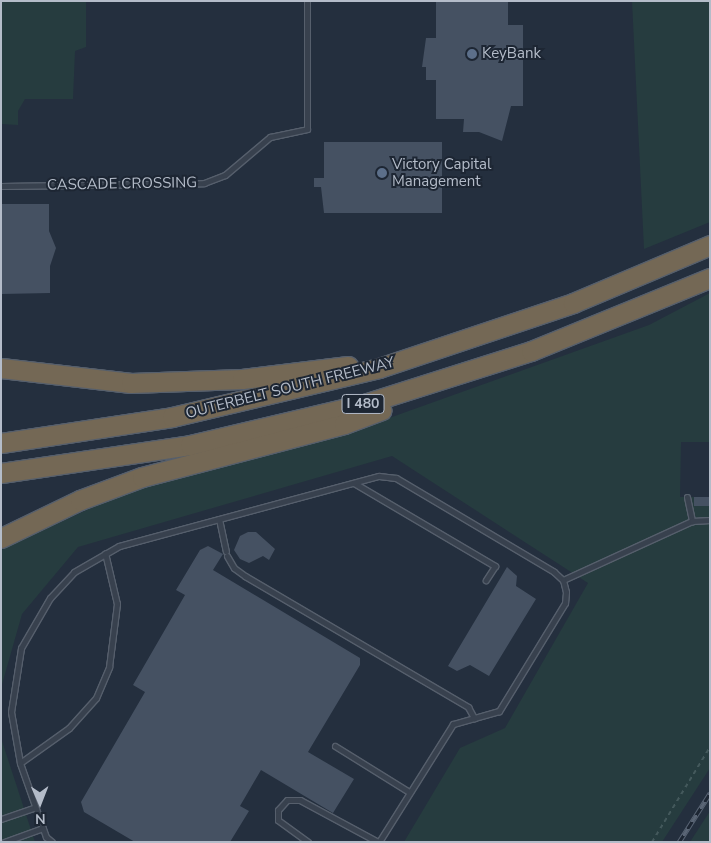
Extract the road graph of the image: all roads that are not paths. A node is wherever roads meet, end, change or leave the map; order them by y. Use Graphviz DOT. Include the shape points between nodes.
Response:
graph roads {
  1 [pos="307,1"];
  2 [pos="1,186"];
  3 [pos="710,245"];
  4 [pos="710,278"];
  5 [pos="1,368"];
  6 [pos="379,368"];
  7 [pos="434,383"];
  8 [pos="1,443"];
  9 [pos="1,473"];
  10 [pos="354,483"];
  11 [pos="687,497"];
  12 [pos="219,519"];
  13 [pos="710,520"];
  14 [pos="692,521"];
  15 [pos="1,538"];
  16 [pos="105,552"];
  17 [pos="486,580"];
  18 [pos="563,580"];
  19 [pos="474,718"];
  20 [pos="335,746"];
  21 [pos="20,763"];
  22 [pos="409,792"];
  23 [pos="36,807"];
  24 [pos="1,819"];
  25 [pos="43,828"];
  26 [pos="4,842"];
  27 [pos="52,842"];
  28 [pos="308,842"];
  29 [pos="379,842"];
  1 -- 2 [label="lane, CASCADE CROSSING" via="307,130 270,137 225,176 204,182"];
  3 -- 6 [label="highway, OUTERBELT SOUTH FREEWAY / I 480" via="573,303"];
  4 -- 7 [label="highway, OUTERBELT SOUTH FREEWAY / I 480" via="612,320"];
  5 -- 6 [label="highway" via="131,383 249,379 353,366"];
  6 -- 8 [label="highway, OUTERBELT SOUTH FREEWAY / I 480" via="172,417"];
  7 -- 9 [label="highway, OUTERBELT SOUTH FREEWAY / I 480" via="314,417 190,445"];
  7 -- 15 [label="highway" via="344,424 107,489"];
  10 -- 12 [label="lane"];
  10 -- 17 [label="lane" via="495,566"];
  10 -- 18 [label="lane" via="379,476 396,478"];
  11 -- 14 [label="lane"];
  12 -- 16 [label="lane"];
  12 -- 19 [label="lane" via="227,554 234,568 468,708"];
  13 -- 14 [label="lane"];
  14 -- 18 [label="lane"];
  16 -- 21 [label="lane" via="74,572 50,598 21,648 11,712"];
  16 -- 21 [label="lane" via="118,604 109,667 96,698 69,728"];
  18 -- 19 [label="lane" via="565,603 498,711"];
  19 -- 22 [label="lane" via="453,724"];
  20 -- 22 [label="lane"];
  21 -- 23 [label="lane"];
  22 -- 29 [label="lane"];
  23 -- 24 [label="lane"];
  23 -- 25 [label="lane"];
  25 -- 26 [label="lane"];
  25 -- 27 [label="lane"];
  28 -- 29 [label="lane" via="278,820 278,810 287,800 300,800"];
}
